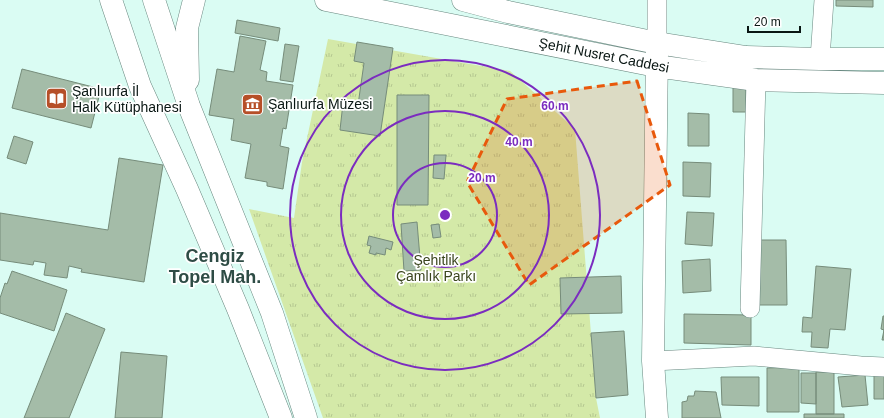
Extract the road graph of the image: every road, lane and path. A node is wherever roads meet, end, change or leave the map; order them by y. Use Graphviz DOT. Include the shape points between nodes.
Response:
graph roads {
  1 [pos="111,0"];
  2 [pos="154,0"];
  3 [pos="194,0"];
  4 [pos="326,0"];
  5 [pos="463,0"];
  6 [pos="657,0"];
  7 [pos="824,0"];
  8 [pos="508,6"];
  9 [pos="657,44"];
  10 [pos="820,59"];
  11 [pos="884,59"];
  12 [pos="656,66"];
  13 [pos="756,80"];
  14 [pos="884,83"];
  15 [pos="189,106"];
  16 [pos="750,308"];
  17 [pos="653,361"];
  18 [pos="884,366"];
  19 [pos="281,418"];
  20 [pos="306,418"];
  21 [pos="657,418"];
  1 -- 19 [label="street" via="140,86 238,309"];
  2 -- 15 [label="street"];
  3 -- 15 [label="street" via="187,28"];
  4 -- 12 [label="street, Şehit Nusret Caddesi"];
  5 -- 8 [label="street, Şehit Nusret Caddesi"];
  6 -- 9 [label="street"];
  7 -- 10 [label="street"];
  8 -- 9 [label="street, Şehit Nusret Caddesi"];
  9 -- 10 [label="street, Şehit Nusret Caddesi" via="746,56"];
  9 -- 12 [label="street"];
  10 -- 11 [label="street, Şehit Nusret Caddesi"];
  12 -- 13 [label="street, Şehit Nusret Caddesi"];
  12 -- 17 [label="street"];
  13 -- 14 [label="street, Şehit Nusret Caddesi"];
  13 -- 16 [label="street"];
  15 -- 20 [label="street" via="272,313"];
  17 -- 18 [label="street" via="754,356"];
  17 -- 21 [label="street"];
}
